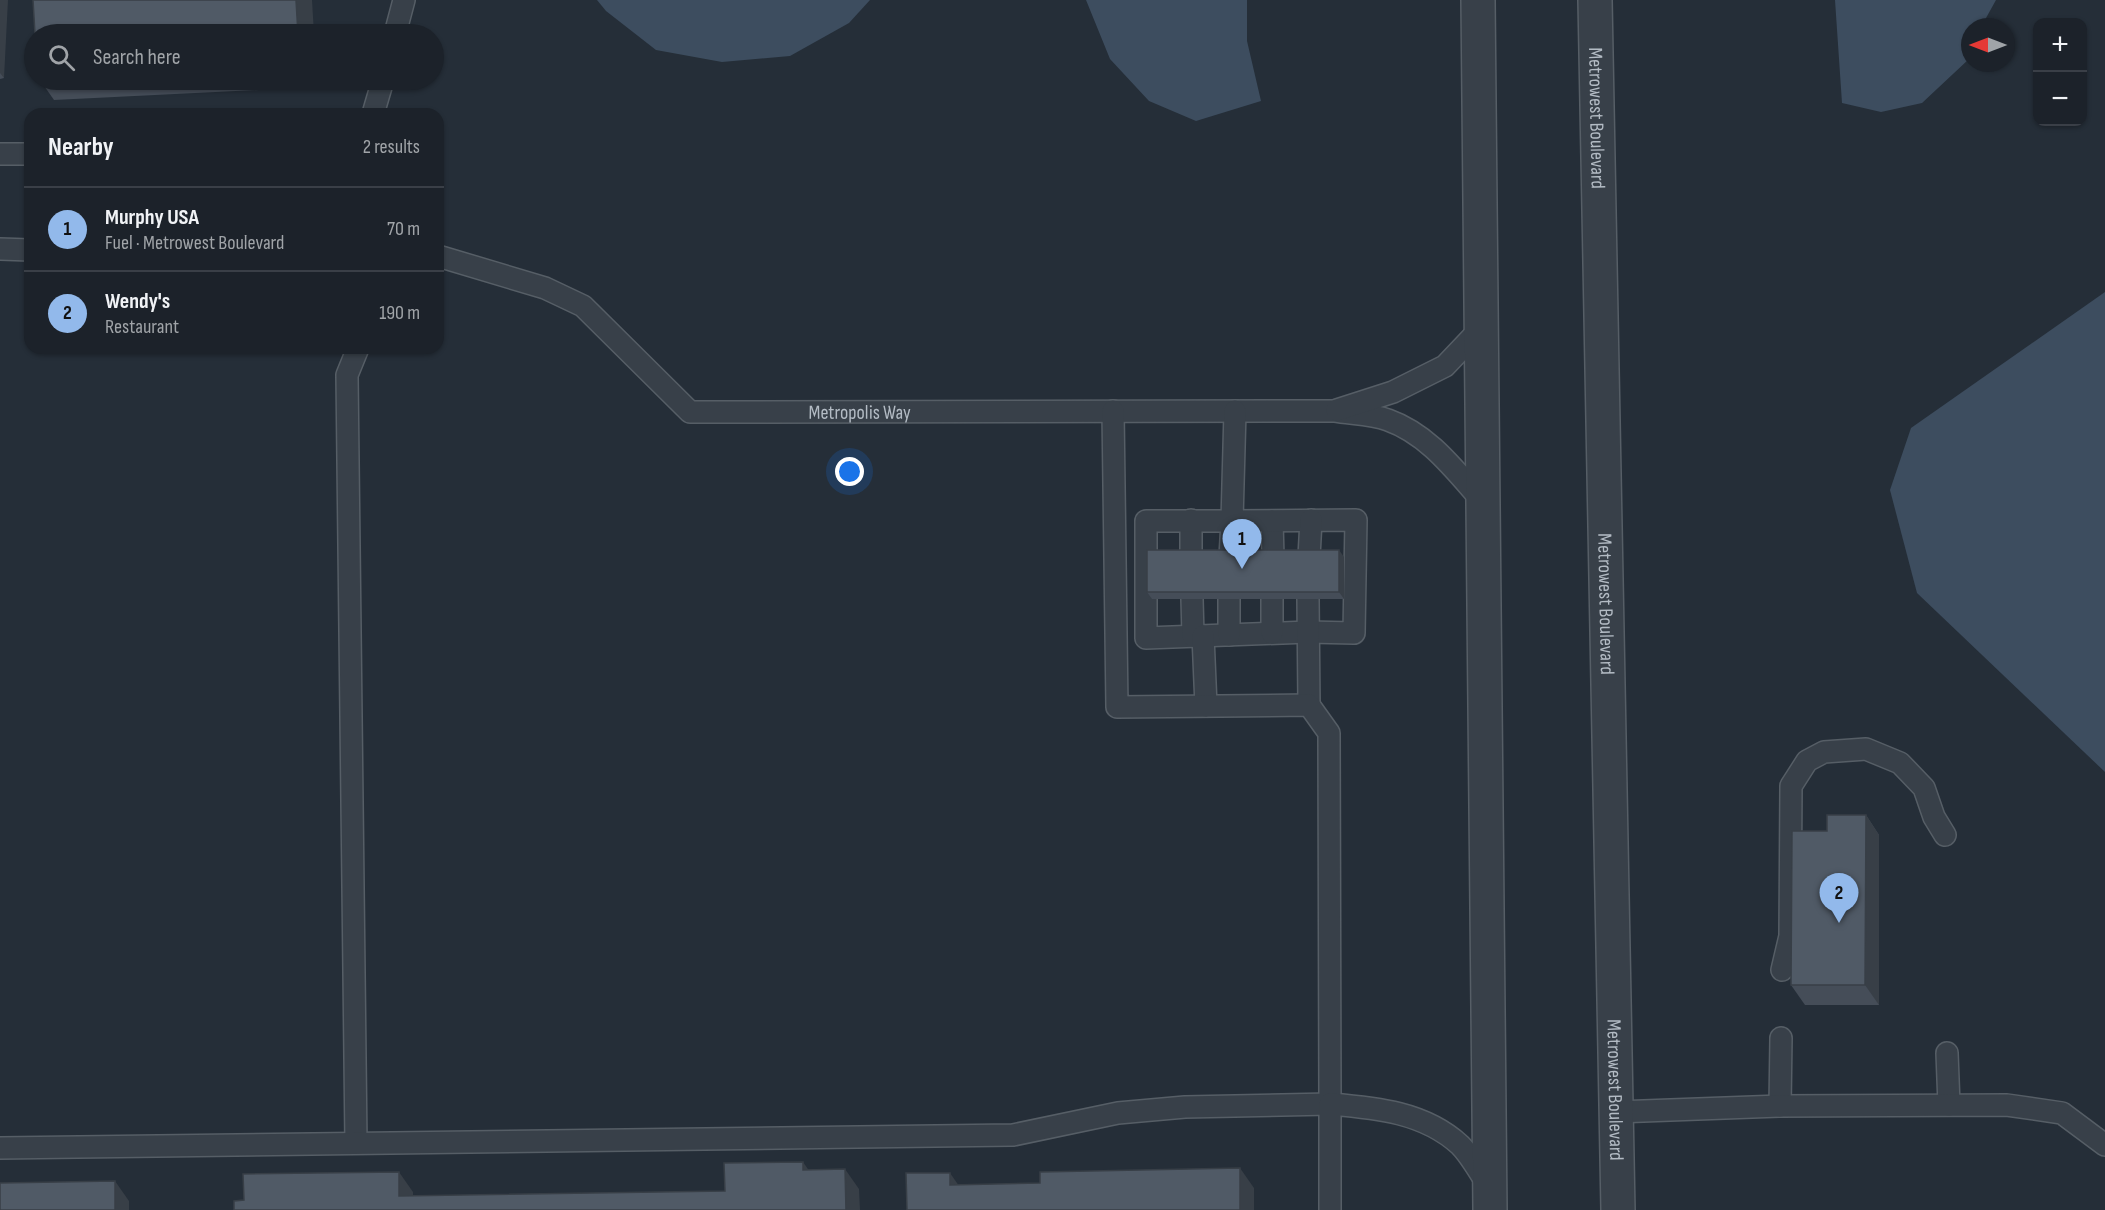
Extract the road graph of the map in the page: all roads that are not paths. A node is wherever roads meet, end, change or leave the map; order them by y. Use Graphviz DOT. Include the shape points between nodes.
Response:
graph roads {
  1 [pos="404,0"];
  2 [pos="1478,0"];
  3 [pos="1595,0"];
  4 [pos="398,24"];
  5 [pos="380,90"];
  6 [pos="376,108"];
  7 [pos="0,154"];
  8 [pos="24,154"];
  9 [pos="0,249"];
  10 [pos="24,250"];
  11 [pos="444,258"];
  12 [pos="1483,326"];
  13 [pos="356,354"];
  14 [pos="1113,411"];
  15 [pos="1235,411"];
  16 [pos="1334,411"];
  17 [pos="1485,504"];
  18 [pos="1191,520"];
  19 [pos="1311,520"];
  20 [pos="1232,521"];
  21 [pos="1272,521"];
  22 [pos="1191,557"];
  23 [pos="1230,557"];
  24 [pos="1273,557"];
  25 [pos="1309,557"];
  26 [pos="1192,599"];
  27 [pos="1229,599"];
  28 [pos="1272,599"];
  29 [pos="1308,599"];
  30 [pos="1308,632"];
  31 [pos="1272,633"];
  32 [pos="1229,635"];
  33 [pos="1198,636"];
  34 [pos="1309,705"];
  35 [pos="1206,706"];
  36 [pos="1945,835"];
  37 [pos="1782,970"];
  38 [pos="1781,1038"];
  39 [pos="1947,1053"];
  40 [pos="1330,1104"];
  41 [pos="1949,1105"];
  42 [pos="1780,1106"];
  43 [pos="1616,1112"];
  44 [pos="356,1143"];
  45 [pos="2105,1146"];
  46 [pos="0,1148"];
  47 [pos="1490,1199"];
  48 [pos="1330,1210"];
  49 [pos="1618,1210"];
  1 -- 4 [label="lane"];
  2 -- 12 [label="street"];
  3 -- 43 [label="street, Metrowest Boulevard"];
  5 -- 6 [label="lane"];
  7 -- 8 [label="lane"];
  9 -- 10 [label="lane"];
  11 -- 14 [label="lane, Metropolis Way" via="546,288 583,306 690,412"];
  12 -- 16 [label="lane" via="1445,366 1393,392"];
  12 -- 17 [label="street"];
  13 -- 44 [label="lane" via="347,375"];
  14 -- 15 [label="lane, Metropolis Way"];
  14 -- 35 [label="lane" via="1117,707"];
  15 -- 16 [label="lane, Metropolis Way"];
  15 -- 20 [label="lane"];
  16 -- 17 [label="lane" via="1387,420 1414,432 1435,448"];
  17 -- 47 [label="street"];
  18 -- 20 [label="lane"];
  18 -- 22 [label="lane"];
  18 -- 33 [label="lane" via="1146,521 1146,638"];
  19 -- 21 [label="lane"];
  19 -- 25 [label="lane"];
  19 -- 30 [label="lane" via="1356,520 1354,633"];
  20 -- 21 [label="lane"];
  20 -- 23 [label="lane"];
  21 -- 24 [label="lane"];
  26 -- 33 [label="lane"];
  27 -- 32 [label="lane"];
  28 -- 31 [label="lane"];
  29 -- 30 [label="lane"];
  30 -- 31 [label="lane"];
  30 -- 34 [label="lane"];
  31 -- 32 [label="lane"];
  32 -- 33 [label="lane"];
  33 -- 35 [label="lane"];
  34 -- 35 [label="lane"];
  34 -- 40 [label="lane" via="1329,733"];
  36 -- 37 [label="lane" via="1924,788 1900,763 1866,749 1824,752 1807,761 1791,786 1790,936"];
  38 -- 42 [label="lane"];
  39 -- 41 [label="lane"];
  40 -- 44 [label="lane" via="1185,1107 1118,1113 1013,1135"];
  40 -- 47 [label="lane" via="1382,1108 1430,1124 1461,1146"];
  40 -- 48 [label="lane"];
  41 -- 42 [label="lane"];
  41 -- 45 [label="lane" via="2007,1105 2062,1113"];
  42 -- 43 [label="lane"];
  43 -- 49 [label="street, Metrowest Boulevard"];
  44 -- 46 [label="lane"];
}
